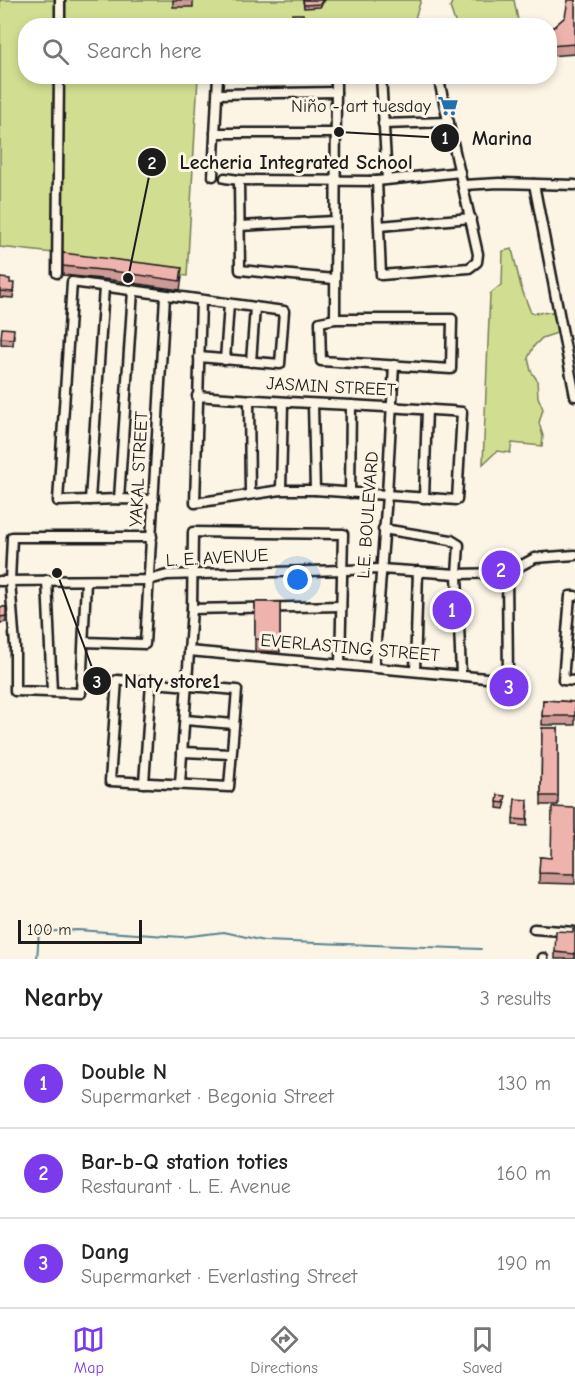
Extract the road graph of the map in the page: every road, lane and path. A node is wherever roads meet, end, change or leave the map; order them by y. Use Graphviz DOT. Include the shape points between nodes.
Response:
graph roads {
  1 [pos="60,0"];
  2 [pos="60,18"];
  3 [pos="59,84"];
  4 [pos="218,84"];
  5 [pos="336,84"];
  6 [pos="382,84"];
  7 [pos="440,84"];
  8 [pos="336,92"];
  9 [pos="218,94"];
  10 [pos="449,122"];
  11 [pos="384,124"];
  12 [pos="335,132"];
  13 [pos="215,134"];
  14 [pos="460,172"];
  15 [pos="213,176"];
  16 [pos="225,178"];
  17 [pos="239,180"];
  18 [pos="382,180"];
  19 [pos="336,181"];
  20 [pos="534,184"];
  21 [pos="464,185"];
  22 [pos="575,185"];
  23 [pos="471,218"];
  24 [pos="334,221"];
  25 [pos="239,226"];
  26 [pos="380,226"];
  27 [pos="57,273"];
  28 [pos="334,279"];
  29 [pos="104,287"];
  30 [pos="133,291"];
  31 [pos="165,296"];
  32 [pos="201,301"];
  33 [pos="229,304"];
  34 [pos="255,307"];
  35 [pos="335,319"];
  36 [pos="199,357"];
  37 [pos="225,360"];
  38 [pos="251,362"];
  39 [pos="394,365"];
  40 [pos="197,396"];
  41 [pos="575,396"];
  42 [pos="249,400"];
  43 [pos="283,403"];
  44 [pos="313,404"];
  45 [pos="351,405"];
  46 [pos="392,406"];
  47 [pos="427,409"];
  48 [pos="281,490"];
  49 [pos="315,490"];
  50 [pos="350,492"];
  51 [pos="250,494"];
  52 [pos="387,495"];
  53 [pos="424,498"];
  54 [pos="119,499"];
  55 [pos="90,500"];
  56 [pos="154,500"];
  57 [pos="383,529"];
  58 [pos="152,537"];
  59 [pos="575,555"];
  60 [pos="380,569"];
  61 [pos="342,570"];
  62 [pos="418,572"];
  63 [pos="507,573"];
  64 [pos="457,574"];
  65 [pos="192,575"];
  66 [pos="47,580"];
  67 [pos="149,580"];
  68 [pos="0,581"];
  69 [pos="10,581"];
  70 [pos="86,581"];
  71 [pos="575,596"];
  72 [pos="341,606"];
  73 [pos="192,609"];
  74 [pos="84,642"];
  75 [pos="189,651"];
  76 [pos="340,664"];
  77 [pos="374,667"];
  78 [pos="415,671"];
  79 [pos="461,675"];
  80 [pos="575,681"];
  81 [pos="151,683"];
  82 [pos="187,686"];
  83 [pos="52,692"];
  84 [pos="185,720"];
  85 [pos="234,724"];
  86 [pos="182,752"];
  87 [pos="231,754"];
  88 [pos="144,783"];
  89 [pos="180,784"];
  90 [pos="534,929"];
  91 [pos="575,932"];
  1 -- 2 [label="street"];
  3 -- 27 [label="street"];
  4 -- 9 [label="street"];
  5 -- 8 [label="street"];
  6 -- 11 [label="street"];
  7 -- 10 [label="street"];
  8 -- 9 [label="street"];
  8 -- 12 [label="street"];
  9 -- 13 [label="street"];
  10 -- 11 [label="street"];
  10 -- 14 [label="street"];
  11 -- 18 [label="street"];
  12 -- 13 [label="street"];
  12 -- 19 [label="street"];
  13 -- 15 [label="street"];
  14 -- 18 [label="street"];
  14 -- 21 [label="street"];
  16 -- 17 [label="street"];
  17 -- 19 [label="street"];
  17 -- 25 [label="street"];
  18 -- 19 [label="street"];
  18 -- 26 [label="street"];
  19 -- 24 [label="street"];
  20 -- 21 [label="street"];
  20 -- 22 [label="street"];
  20 -- 41 [label="street"];
  21 -- 23 [label="street"];
  23 -- 26 [label="street"];
  23 -- 26 [label="street" via="478,254 477,262 470,268 381,275"];
  24 -- 25 [label="street"];
  24 -- 28 [label="street"];
  25 -- 28 [label="street" via="240,270"];
  28 -- 35 [label="street"];
  29 -- 30 [label="street"];
  29 -- 55 [label="street"];
  29 -- 55 [label="street" via="72,282 58,501"];
  30 -- 31 [label="street"];
  30 -- 54 [label="street"];
  31 -- 32 [label="street"];
  31 -- 56 [label="street, YAKAL STREET"];
  32 -- 33 [label="street"];
  32 -- 36 [label="street"];
  33 -- 34 [label="street"];
  33 -- 37 [label="street"];
  34 -- 38 [label="street"];
  34 -- 38 [label="street" via="284,311 280,364"];
  35 -- 39 [label="street" via="320,322 321,361"];
  35 -- 39 [label="street" via="452,319 452,369"];
  36 -- 37 [label="street"];
  36 -- 40 [label="street"];
  37 -- 38 [label="street"];
  39 -- 46 [label="street, L.E. BOULEVARD"];
  40 -- 42 [label="street, JASMIN STREET"];
  40 -- 51 [label="street" via="195,503"];
  42 -- 43 [label="street, JASMIN STREET"];
  42 -- 51 [label="street"];
  43 -- 44 [label="street, JASMIN STREET"];
  43 -- 48 [label="street"];
  44 -- 45 [label="street, JASMIN STREET"];
  44 -- 49 [label="street"];
  45 -- 46 [label="street, JASMIN STREET"];
  45 -- 50 [label="street"];
  46 -- 47 [label="street, JASMIN STREET"];
  46 -- 52 [label="street, L.E. BOULEVARD"];
  47 -- 53 [label="street"];
  47 -- 53 [label="street, JASMIN STREET" via="462,412 457,500"];
  48 -- 49 [label="street"];
  48 -- 51 [label="street"];
  49 -- 50 [label="street"];
  50 -- 52 [label="street"];
  52 -- 53 [label="street"];
  52 -- 57 [label="street, L.E. BOULEVARD"];
  54 -- 55 [label="street"];
  54 -- 56 [label="street"];
  56 -- 58 [label="street, YAKAL STREET"];
  57 -- 60 [label="street, L.E. BOULEVARD"];
  57 -- 64 [label="street" via="451,540 459,545"];
  58 -- 67 [label="street, YAKAL STREET"];
  58 -- 69 [label="street" via="12,537"];
  59 -- 63 [label="street, L. E. AVENUE" via="535,558"];
  60 -- 61 [label="street, L. E. AVENUE"];
  60 -- 62 [label="street, L. E. AVENUE"];
  60 -- 77 [label="street, L.E. BOULEVARD"];
  61 -- 65 [label="street, L. E. AVENUE"];
  61 -- 65 [label="street" via="343,534 193,532"];
  61 -- 72 [label="street"];
  62 -- 64 [label="street, L. E. AVENUE"];
  62 -- 78 [label="street"];
  63 -- 64 [label="street, L. E. AVENUE"];
  63 -- 79 [label="street, EVERLASTING STREET" via="508,680"];
  64 -- 79 [label="street"];
  65 -- 67 [label="street, L. E. AVENUE" via="167,574"];
  65 -- 73 [label="street"];
  66 -- 69 [label="street, L. E. AVENUE"];
  66 -- 70 [label="street, L. E. AVENUE"];
  66 -- 83 [label="street"];
  67 -- 70 [label="street, L. E. AVENUE"];
  67 -- 74 [label="street, YAKAL STREET" via="145,644"];
  68 -- 69 [label="street, L. E. AVENUE"];
  69 -- 83 [label="street" via="15,692"];
  70 -- 74 [label="street"];
  71 -- 80 [label="street" via="570,596 563,680"];
  72 -- 73 [label="street"];
  72 -- 76 [label="street"];
  73 -- 75 [label="street"];
  74 -- 83 [label="street" via="81,693"];
  75 -- 76 [label="street, EVERLASTING STREET"];
  75 -- 82 [label="street"];
  76 -- 77 [label="street, EVERLASTING STREET"];
  77 -- 78 [label="street, EVERLASTING STREET"];
  78 -- 79 [label="street, EVERLASTING STREET"];
  81 -- 82 [label="street"];
  81 -- 88 [label="street"];
  81 -- 88 [label="street" via="117,680 110,782"];
  82 -- 84 [label="street"];
  82 -- 85 [label="street" via="237,690"];
  84 -- 85 [label="street"];
  84 -- 86 [label="street"];
  85 -- 87 [label="street"];
  86 -- 87 [label="street"];
  86 -- 89 [label="street"];
  87 -- 89 [label="street" via="229,787"];
  88 -- 89 [label="street"];
  90 -- 91 [label="street"];
}
